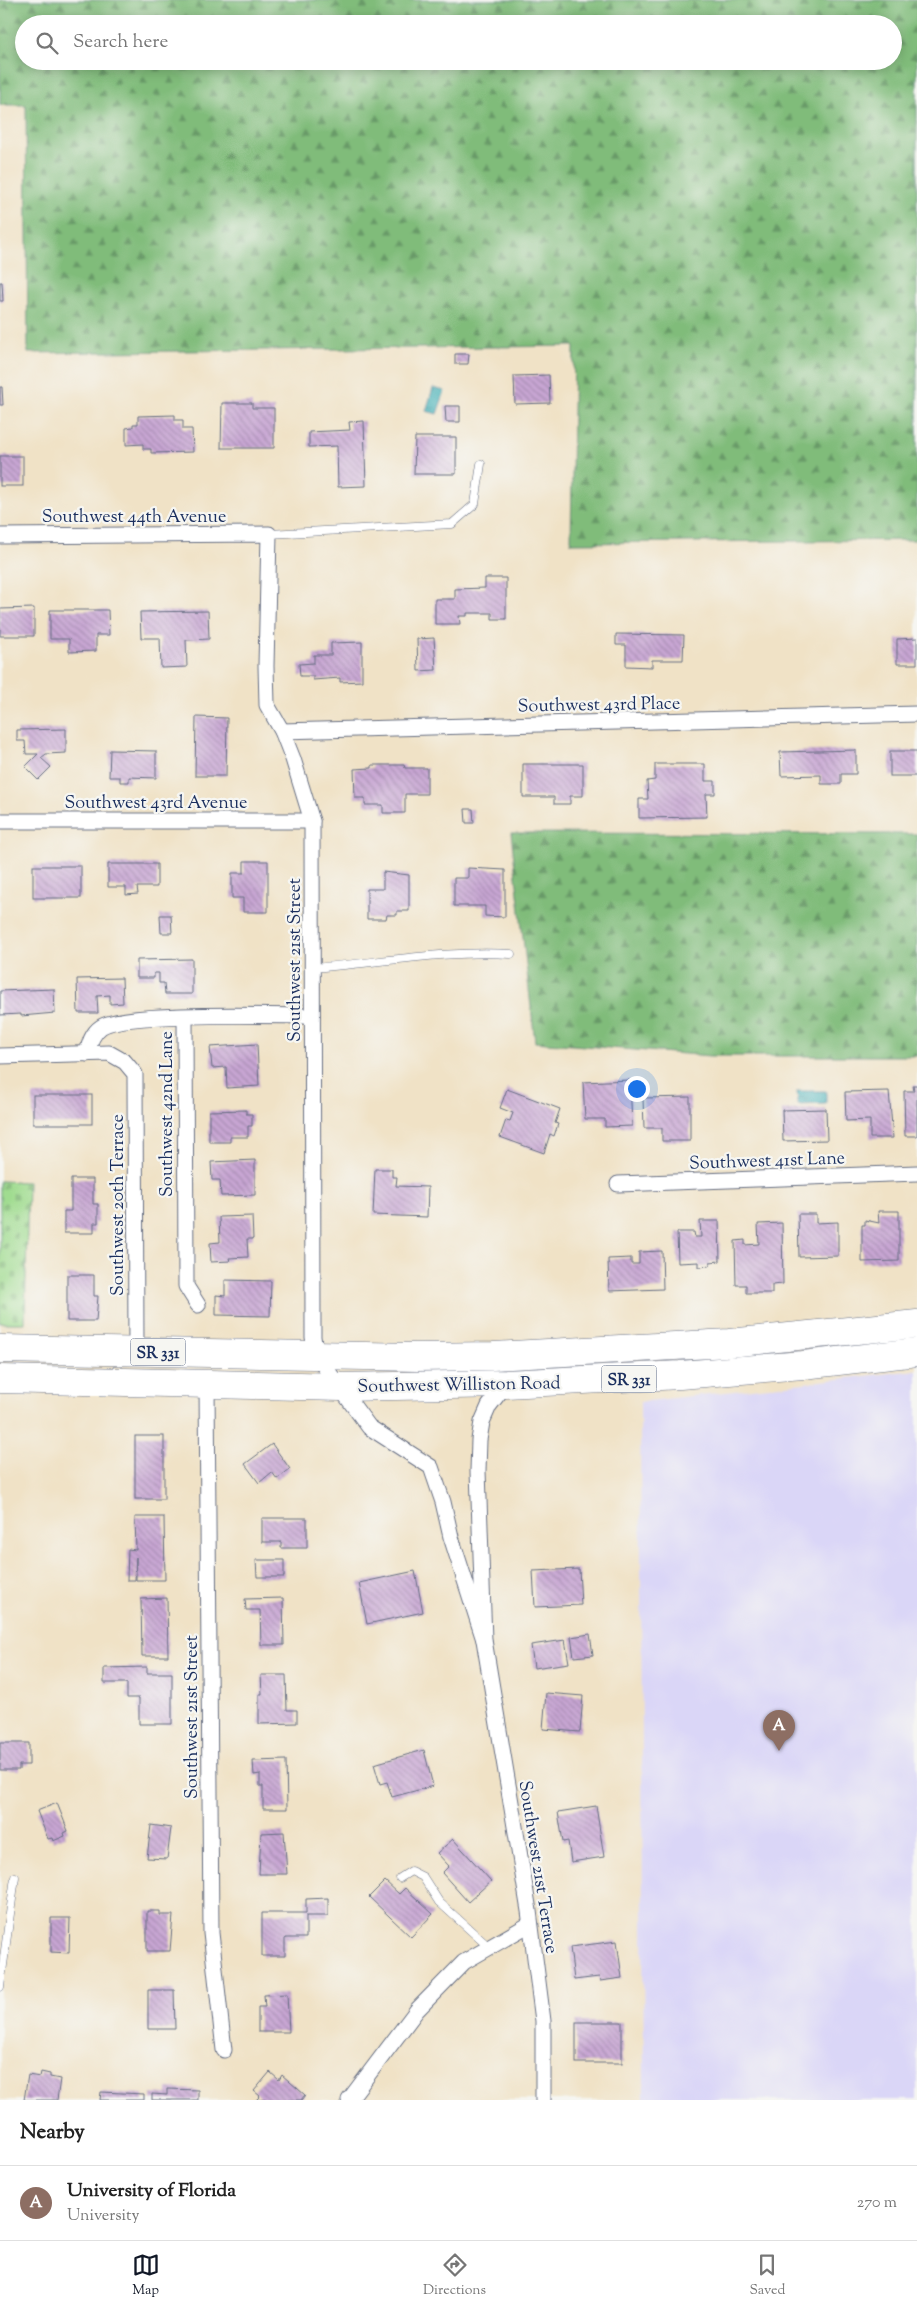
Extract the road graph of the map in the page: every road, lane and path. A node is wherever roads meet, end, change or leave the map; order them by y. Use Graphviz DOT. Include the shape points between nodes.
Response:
graph roads {
  1 [pos="481,464"];
  2 [pos="269,534"];
  3 [pos="0,536"];
  4 [pos="917,714"];
  5 [pos="282,731"];
  6 [pos="0,821"];
  7 [pos="312,821"];
  8 [pos="511,954"];
  9 [pos="312,968"];
  10 [pos="312,1016"];
  11 [pos="185,1017"];
  12 [pos="87,1054"];
  13 [pos="0,1056"];
  14 [pos="917,1173"];
  15 [pos="618,1184"];
  16 [pos="198,1305"];
  17 [pos="917,1324"];
  18 [pos="0,1349"];
  19 [pos="136,1352"];
  20 [pos="917,1352"];
  21 [pos="316,1355"];
  22 [pos="0,1379"];
  23 [pos="207,1383"];
  24 [pos="506,1384"];
  25 [pos="341,1387"];
  26 [pos="484,1640"];
  27 [pos="15,1877"];
  28 [pos="400,1878"];
  29 [pos="530,1924"];
  30 [pos="489,1947"];
  31 [pos="0,1987"];
  32 [pos="224,2050"];
  33 [pos="350,2100"];
  34 [pos="543,2100"];
  1 -- 2 [label="lane" via="475,504 452,524"];
  2 -- 3 [label="street, Southwest 44th Avenue"];
  2 -- 5 [label="street, Southwest 21st Street" via="267,706"];
  4 -- 5 [label="street, Southwest 43rd Place"];
  5 -- 7 [label="street, Southwest 21st Street"];
  6 -- 7 [label="street, Southwest 43rd Avenue"];
  7 -- 9 [label="street, Southwest 21st Street"];
  8 -- 9 [label="lane" via="474,952"];
  9 -- 10 [label="street, Southwest 21st Street"];
  10 -- 11 [label="street, Southwest 42nd Lane"];
  10 -- 21 [label="street, Southwest 21st Street" via="313,1337"];
  11 -- 12 [label="street" via="115,1021 100,1027 90,1040"];
  11 -- 16 [label="street, Southwest 42nd Lane" via="186,1286"];
  12 -- 13 [label="street"];
  12 -- 19 [label="street, Southwest 20th Terrace" via="109,1053 125,1062 134,1074"];
  14 -- 15 [label="street, Southwest 41st Lane"];
  17 -- 21 [label="highway, Southwest Williston Road / SR 331" via="746,1342 584,1352 417,1357"];
  18 -- 19 [label="highway, Southwest Williston Road / SR 331"];
  19 -- 21 [label="highway, Southwest Williston Road / SR 331"];
  20 -- 24 [label="highway, Southwest Williston Road / SR 331" via="680,1375"];
  21 -- 25 [label="street"];
  22 -- 23 [label="highway, Southwest Williston Road / SR 331"];
  23 -- 25 [label="highway, Southwest Williston Road / SR 331"];
  23 -- 32 [label="street, Southwest 21st Street" via="211,1933"];
  24 -- 25 [label="highway, Southwest Williston Road / SR 331"];
  24 -- 26 [label="street, Southwest 21st Terrace" via="489,1406 479,1440"];
  25 -- 26 [label="street, Southwest 21st Terrace" via="369,1427 431,1467"];
  26 -- 29 [label="street, Southwest 21st Terrace"];
  27 -- 31 [label="lane"];
  28 -- 30 [label="lane" via="411,1871 423,1877 439,1902"];
  29 -- 30 [label="street"];
  29 -- 34 [label="street, Southwest 21st Terrace" via="543,2020"];
  30 -- 33 [label="street" via="464,1962 417,2010"];
}
